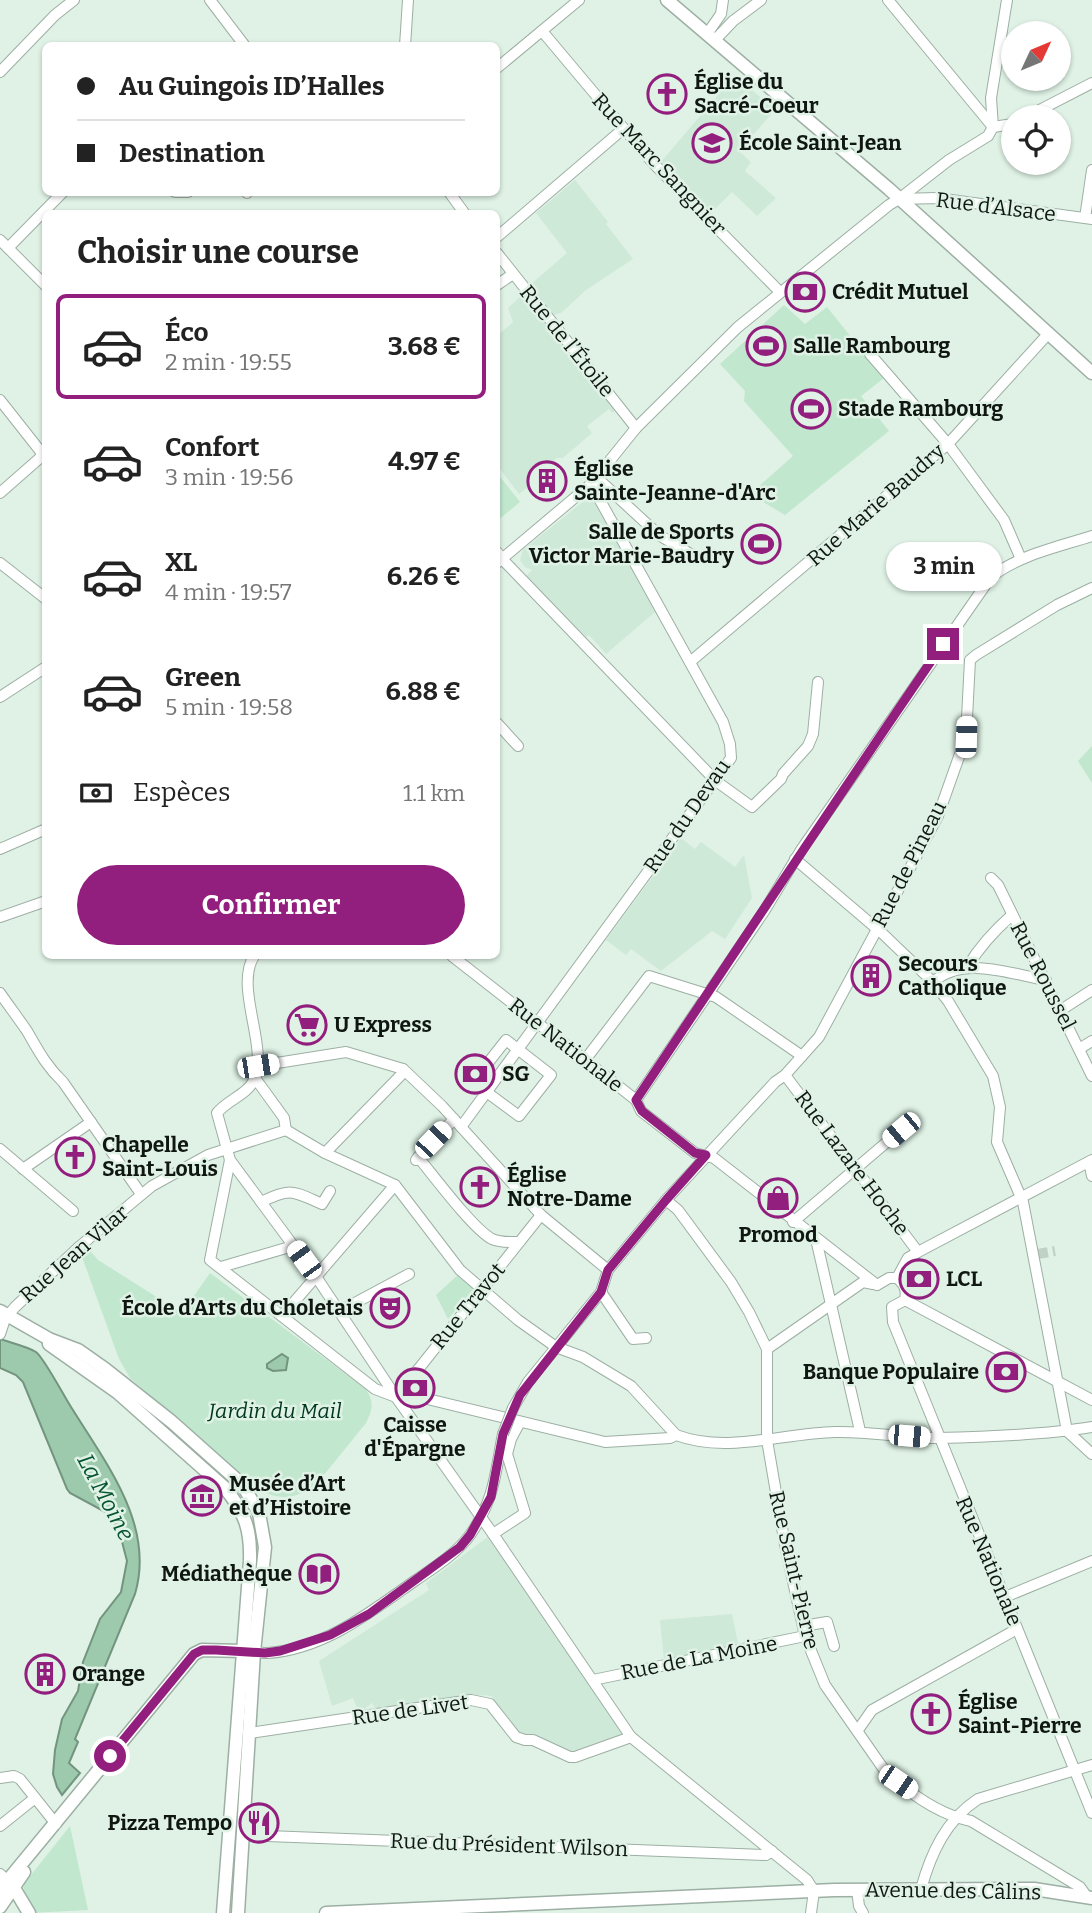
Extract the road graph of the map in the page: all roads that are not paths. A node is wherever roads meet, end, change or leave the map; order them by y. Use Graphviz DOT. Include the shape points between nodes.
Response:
graph roads {
  1 [pos="74,0"];
  2 [pos="211,0"];
  3 [pos="408,0"];
  4 [pos="579,0"];
  5 [pos="667,0"];
  6 [pos="723,0"];
  7 [pos="761,0"];
  8 [pos="888,0"];
  9 [pos="1007,0"];
  10 [pos="721,14"];
  11 [pos="733,21"];
  12 [pos="542,31"];
  13 [pos="711,37"];
  14 [pos="242,42"];
  15 [pos="405,42"];
  16 [pos="500,66"];
  17 [pos="0,72"];
  18 [pos="1092,83"];
  19 [pos="1049,105"];
  20 [pos="1001,126"];
  21 [pos="993,128"];
  22 [pos="623,129"];
  23 [pos="1092,170"];
  24 [pos="58,196"];
  25 [pos="900,200"];
  26 [pos="43,210"];
  27 [pos="42,211"];
  28 [pos="1088,219"];
  29 [pos="500,234"];
  30 [pos="4,244"];
  31 [pos="500,257"];
  32 [pos="513,274"];
  33 [pos="42,282"];
  34 [pos="500,283"];
  35 [pos="780,292"];
  36 [pos="1048,334"];
  37 [pos="870,354"];
  38 [pos="1092,373"];
  39 [pos="0,400"];
  40 [pos="636,428"];
  41 [pos="948,444"];
  42 [pos="594,481"];
  43 [pos="0,493"];
  44 [pos="1092,536"];
  45 [pos="692,555"];
  46 [pos="500,556"];
  47 [pos="500,558"];
  48 [pos="1021,559"];
  49 [pos="0,563"];
  50 [pos="1092,588"];
  51 [pos="42,596"];
  52 [pos="690,662"];
  53 [pos="42,670"];
  54 [pos="818,682"];
  55 [pos="0,696"];
  56 [pos="500,726"];
  57 [pos="519,746"];
  58 [pos="716,781"];
  59 [pos="42,831"];
  60 [pos="0,849"];
  61 [pos="795,859"];
  62 [pos="990,878"];
  63 [pos="42,902"];
  64 [pos="1012,915"];
  65 [pos="0,917"];
  66 [pos="877,929"];
  67 [pos="253,959"];
  68 [pos="456,959"];
  69 [pos="968,966"];
  70 [pos="1046,981"];
  71 [pos="933,982"];
  72 [pos="1092,990"];
  73 [pos="0,993"];
  74 [pos="708,995"];
  75 [pos="1061,1010"];
  76 [pos="538,1023"];
  77 [pos="1092,1041"];
  78 [pos="519,1049"];
  79 [pos="1079,1049"];
  80 [pos="798,1054"];
  81 [pos="585,1060"];
  82 [pos="258,1066"];
  83 [pos="402,1069"];
  84 [pos="785,1074"];
  85 [pos="1092,1076"];
  86 [pos="255,1078"];
  87 [pos="487,1092"];
  88 [pos="636,1100"];
  89 [pos="91,1122"];
  90 [pos="457,1123"];
  91 [pos="286,1130"];
  92 [pos="901,1130"];
  93 [pos="0,1149"];
  94 [pos="325,1153"];
  95 [pos="228,1154"];
  96 [pos="706,1155"];
  97 [pos="1090,1161"];
  98 [pos="23,1169"];
  99 [pos="856,1169"];
  100 [pos="1092,1176"];
  101 [pos="395,1185"];
  102 [pos="330,1191"];
  103 [pos="141,1194"];
  104 [pos="1021,1197"];
  105 [pos="666,1200"];
  106 [pos="261,1202"];
  107 [pos="73,1211"];
  108 [pos="541,1215"];
  109 [pos="793,1222"];
  110 [pos="816,1239"];
  111 [pos="519,1242"];
  112 [pos="293,1245"];
  113 [pos="918,1252"];
  114 [pos="220,1267"];
  115 [pos="608,1270"];
  116 [pos="409,1274"];
  117 [pos="315,1275"];
  118 [pos="897,1278"];
  119 [pos="877,1285"];
  120 [pos="482,1289"];
  121 [pos="601,1292"];
  122 [pos="905,1300"];
  123 [pos="831,1305"];
  124 [pos="340,1311"];
  125 [pos="282,1316"];
  126 [pos="2,1321"];
  127 [pos="646,1338"];
  128 [pos="556,1347"];
  129 [pos="767,1349"];
  130 [pos="1058,1382"];
  131 [pos="396,1397"];
  132 [pos="1092,1400"];
  133 [pos="520,1422"];
  134 [pos="1092,1427"];
  135 [pos="860,1431"];
  136 [pos="1067,1431"];
  137 [pos="676,1435"];
  138 [pos="938,1438"];
  139 [pos="767,1440"];
  140 [pos="1092,1454"];
  141 [pos="480,1517"];
  142 [pos="263,1527"];
  143 [pos="250,1533"];
  144 [pos="493,1534"];
  145 [pos="1092,1561"];
  146 [pos="1004,1597"];
  147 [pos="1017,1629"];
  148 [pos="804,1631"];
  149 [pos="834,1647"];
  150 [pos="248,1651"];
  151 [pos="593,1680"];
  152 [pos="858,1730"];
  153 [pos="250,1733"];
  154 [pos="631,1737"];
  155 [pos="1092,1765"];
  156 [pos="1075,1770"];
  157 [pos="0,1778"];
  158 [pos="35,1798"];
  159 [pos="1092,1813"];
  160 [pos="955,1818"];
  161 [pos="55,1824"];
  162 [pos="0,1825"];
  163 [pos="244,1835"];
  164 [pos="772,1851"];
  165 [pos="5,1883"];
  166 [pos="921,1889"];
  167 [pos="857,1890"];
  168 [pos="814,1891"];
  169 [pos="1089,1897"];
  170 [pos="0,1907"];
  171 [pos="532,1909"];
  172 [pos="29,1913"];
  173 [pos="223,1913"];
  174 [pos="238,1913"];
  175 [pos="326,1913"];
  176 [pos="811,1913"];
  177 [pos="863,1913"];
  1 -- 17 [label="street"];
  2 -- 14 [label="street"];
  3 -- 15 [label="street"];
  4 -- 12 [label="street"];
  5 -- 13 [label="main road"];
  6 -- 10 [label="street"];
  7 -- 11 [label="street"];
  8 -- 21 [label="street"];
  9 -- 21 [label="street" via="991,98"];
  10 -- 11 [label="street"];
  10 -- 13 [label="street"];
  11 -- 13 [label="street"];
  12 -- 16 [label="street"];
  12 -- 22 [label="street, Rue Marc Sangnier"];
  13 -- 25 [label="main road"];
  18 -- 19 [label="street"];
  20 -- 21 [label="street"];
  21 -- 25 [label="street"];
  22 -- 29 [label="street"];
  22 -- 35 [label="street, Rue Marc Sangnier"];
  23 -- 28 [label="street"];
  24 -- 26 [label="street"];
  25 -- 28 [label="street, Rue d’Alsace" via="937,198"];
  25 -- 35 [label="street"];
  25 -- 36 [label="main road"];
  27 -- 30 [label="street"];
  30 -- 33 [label="street"];
  31 -- 32 [label="street, Rue de l’Étoile"];
  32 -- 34 [label="street"];
  32 -- 40 [label="street, Rue de l’Étoile"];
  35 -- 40 [label="street" via="703,359"];
  36 -- 38 [label="main road"];
  36 -- 41 [label="street, Rue Marie Baudry"];
  37 -- 41 [label="street"];
  39 -- 43 [label="street" via="41,457"];
  40 -- 42 [label="street"];
  41 -- 48 [label="street" via="1004,520"];
  41 -- 52 [label="street, Rue Marie Baudry"];
  42 -- 45 [label="street" via="659,535"];
  42 -- 46 [label="street"];
  42 -- 52 [label="street, Rue du Devau"];
  44 -- 48 [label="street"];
  47 -- 58 [label="street"];
  48 -- 61 [label="street" via="990,577"];
  49 -- 51 [label="street"];
  50 -- 66 [label="street, Rue de Pineau" via="970,660 966,737 938,816"];
  52 -- 58 [label="street, Rue du Devau" via="730,744 731,758"];
  53 -- 55 [label="street"];
  54 -- 58 [label="street" via="813,734 781,779 752,807"];
  56 -- 57 [label="street"];
  58 -- 76 [label="street, Rue du Devau"];
  59 -- 60 [label="street"];
  61 -- 66 [label="street"];
  61 -- 74 [label="street"];
  62 -- 64 [label="street, Rue Roussel"];
  63 -- 65 [label="street"];
  64 -- 69 [label="street"];
  64 -- 70 [label="street, Rue Roussel"];
  66 -- 71 [label="street"];
  66 -- 80 [label="street, Rue de Pineau" via="819,1037"];
  67 -- 82 [label="street" via="247,974"];
  68 -- 76 [label="street, Rue Nationale"];
  69 -- 70 [label="street"];
  69 -- 71 [label="street"];
  70 -- 75 [label="street, Rue Roussel"];
  71 -- 104 [label="street" via="993,1076 999,1107 997,1142"];
  72 -- 75 [label="street"];
  73 -- 89 [label="street" via="37,1052"];
  74 -- 80 [label="street"];
  74 -- 81 [label="street" via="649,976"];
  74 -- 88 [label="street"];
  75 -- 79 [label="street, Rue Roussel"];
  76 -- 78 [label="street, Rue du Devau"];
  76 -- 81 [label="street, Rue Nationale"];
  77 -- 79 [label="street"];
  78 -- 87 [label="street, Rue du Devau"];
  78 -- 87 [label="street" via="506,1040 473,1082"];
  78 -- 87 [label="street" via="551,1075 519,1116"];
  79 -- 85 [label="street, Rue Roussel"];
  80 -- 84 [label="street, Rue de Pineau" via="785,1067"];
  81 -- 88 [label="street, Rue Nationale"];
  82 -- 83 [label="street" via="346,1052"];
  82 -- 86 [label="street"];
  83 -- 90 [label="street"];
  83 -- 94 [label="street"];
  84 -- 96 [label="street"];
  84 -- 99 [label="street, Rue Lazare Hoche"];
  86 -- 91 [label="street" via="284,1118"];
  86 -- 95 [label="street" via="217,1113"];
  87 -- 90 [label="street, Rue du Devau"];
  88 -- 96 [label="street, Rue Nationale" via="642,1111 695,1153"];
  89 -- 98 [label="street"];
  89 -- 103 [label="street"];
  90 -- 108 [label="street"];
  90 -- 111 [label="street, Rue du Devau" via="416,1160 486,1236"];
  91 -- 94 [label="street"];
  91 -- 95 [label="street, Rue Jean Vilar"];
  92 -- 99 [label="street"];
  93 -- 98 [label="street"];
  94 -- 101 [label="street"];
  95 -- 103 [label="street, Rue Jean Vilar" via="186,1166"];
  95 -- 106 [label="street"];
  95 -- 114 [label="street" via="210,1260"];
  96 -- 105 [label="street"];
  96 -- 109 [label="street, Rue Nationale"];
  97 -- 100 [label="street"];
  97 -- 104 [label="street"];
  98 -- 107 [label="street"];
  99 -- 109 [label="street"];
  99 -- 113 [label="street, Rue Lazare Hoche"];
  101 -- 117 [label="street"];
  101 -- 120 [label="street" via="460,1270"];
  102 -- 106 [label="street" via="322,1204 285,1191"];
  103 -- 126 [label="street, Rue Jean Vilar"];
  104 -- 113 [label="street"];
  104 -- 130 [label="street"];
  105 -- 115 [label="street"];
  105 -- 129 [label="street" via="731,1282"];
  106 -- 112 [label="street"];
  108 -- 111 [label="street, Rue Travot"];
  108 -- 115 [label="street"];
  109 -- 110 [label="street, Rue Nationale"];
  110 -- 119 [label="street, Rue Nationale"];
  110 -- 123 [label="street"];
  111 -- 120 [label="street, Rue Travot"];
  112 -- 114 [label="street"];
  112 -- 117 [label="street"];
  113 -- 118 [label="street" via="908,1258"];
  114 -- 125 [label="street"];
  115 -- 121 [label="street"];
  116 -- 124 [label="street"];
  117 -- 124 [label="street"];
  117 -- 125 [label="street"];
  118 -- 119 [label="street"];
  118 -- 122 [label="street" via="904,1284"];
  119 -- 123 [label="street" via="863,1282"];
  120 -- 128 [label="street"];
  120 -- 131 [label="street, Rue Travot"];
  121 -- 127 [label="street" via="633,1339"];
  121 -- 128 [label="street"];
  122 -- 130 [label="street"];
  122 -- 138 [label="street, Rue Nationale" via="892,1307 893,1322"];
  123 -- 129 [label="street"];
  123 -- 135 [label="street"];
  124 -- 131 [label="street"];
  125 -- 131 [label="street" via="375,1389"];
  126 -- 142 [label="main road" via="78,1350 125,1383 245,1489"];
  126 -- 143 [label="main road" via="42,1339 117,1392 225,1488"];
  128 -- 137 [label="street" via="632,1386"];
  128 -- 141 [label="street, bridge" via="513,1408 491,1497"];
  129 -- 139 [label="street, Rue Saint-Pierre"];
  130 -- 132 [label="street"];
  130 -- 136 [label="street"];
  131 -- 133 [label="street" via="411,1395"];
  131 -- 141 [label="street"];
  133 -- 137 [label="street" via="605,1442"];
  133 -- 144 [label="street" via="507,1454 525,1513"];
  134 -- 136 [label="street"];
  135 -- 138 [label="street"];
  135 -- 139 [label="street"];
  136 -- 138 [label="street"];
  136 -- 140 [label="street"];
  137 -- 139 [label="street" via="723,1443"];
  138 -- 146 [label="street, Rue Nationale"];
  139 -- 148 [label="street, Rue Saint-Pierre"];
  141 -- 144 [label="street"];
  141 -- 150 [label="street" via="460,1547 344,1629 298,1647"];
  142 -- 143 [label="street"];
  142 -- 150 [label="main road" via="265,1547"];
  143 -- 150 [label="main road"];
  144 -- 151 [label="street"];
  145 -- 146 [label="street"];
  146 -- 147 [label="street, Rue Nationale"];
  147 -- 152 [label="street" via="872,1710"];
  147 -- 156 [label="street, Rue Nationale"];
  148 -- 149 [label="street" via="827,1622"];
  148 -- 151 [label="street, Rue de La Moine"];
  148 -- 152 [label="street, Rue Saint-Pierre" via="825,1685"];
  150 -- 153 [label="main road"];
  150 -- 161 [label="main road" via="202,1650 194,1654"];
  150 -- 173 [label="main road"];
  151 -- 154 [label="street"];
  152 -- 160 [label="street, Rue Saint-Pierre" via="888,1773"];
  153 -- 154 [label="street, Rue de Livet" via="471,1700 490,1704 516,1737 569,1757"];
  153 -- 163 [label="main road"];
  154 -- 164 [label="street"];
  155 -- 156 [label="street"];
  156 -- 159 [label="street, Rue Nationale"];
  156 -- 160 [label="street" via="978,1799"];
  157 -- 158 [label="street" via="20,1779"];
  158 -- 161 [label="street"];
  158 -- 162 [label="street"];
  160 -- 166 [label="street" via="930,1859"];
  160 -- 169 [label="street, Rue Saint-Pierre" via="971,1821 1080,1887"];
  161 -- 165 [label="main road"];
  163 -- 164 [label="street, Rue du Président Wilson" via="766,1855"];
  163 -- 174 [label="main road"];
  164 -- 168 [label="street"];
  165 -- 170 [label="main road"];
  165 -- 172 [label="main road"];
  166 -- 167 [label="main road, Avenue des Câlins"];
  166 -- 169 [label="main road, Avenue des Câlins" via="1034,1889"];
  167 -- 168 [label="main road, Avenue des Câlins"];
  167 -- 177 [label="street"];
  168 -- 171 [label="main road, Avenue des Câlins"];
  168 -- 176 [label="street"];
  171 -- 175 [label="main road, Avenue des Câlins"];
}
